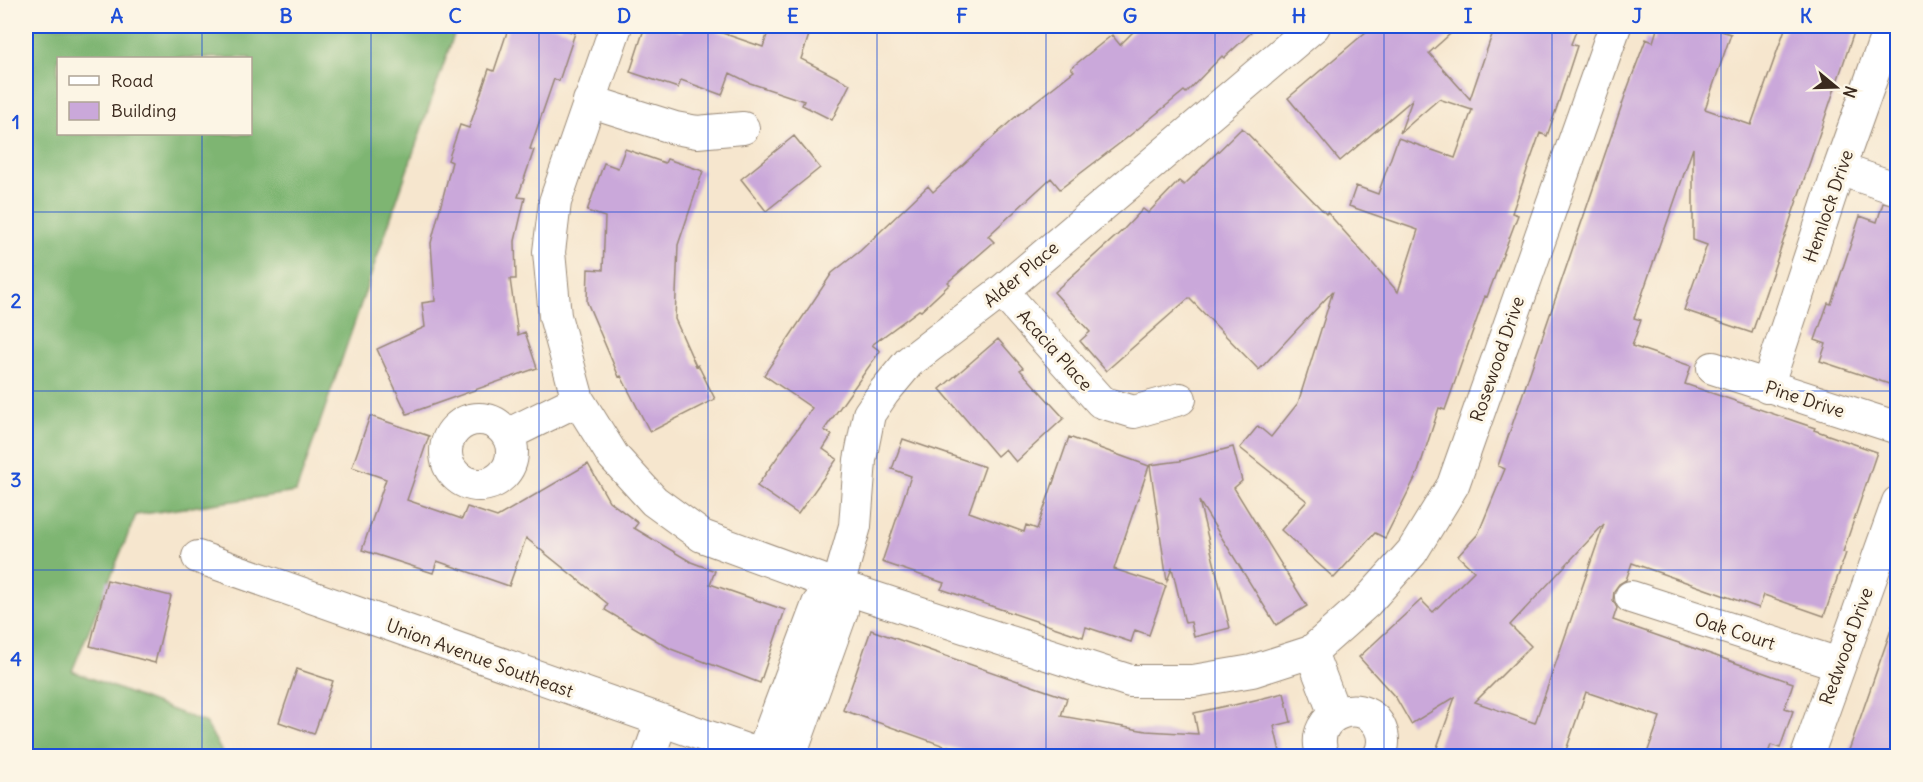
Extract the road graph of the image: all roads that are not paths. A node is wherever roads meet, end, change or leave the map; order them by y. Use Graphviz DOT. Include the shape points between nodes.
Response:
graph roads {
  1 [pos="616,26"];
  2 [pos="1314,26"];
  3 [pos="1615,26"];
  4 [pos="1890,26"];
  5 [pos="589,101"];
  6 [pos="743,128"];
  7 [pos="1839,169"];
  8 [pos="1898,189"];
  9 [pos="1002,291"];
  10 [pos="1713,368"];
  11 [pos="1767,387"];
  12 [pos="1180,399"];
  13 [pos="578,400"];
  14 [pos="1898,428"];
  15 [pos="507,435"];
  16 [pos="1898,502"];
  17 [pos="198,557"];
  18 [pos="838,586"];
  19 [pos="1631,597"];
  20 [pos="1311,652"];
  21 [pos="1839,664"];
  22 [pos="1335,715"];
  23 [pos="661,722"];
  24 [pos="649,756"];
  25 [pos="771,756"];
  26 [pos="1323,756"];
  27 [pos="1379,756"];
  28 [pos="1807,756"];
  1 -- 5 [label="street"];
  2 -- 9 [label="street, Alder Place"];
  3 -- 20 [label="street, Rosewood Drive" via="1453,485 1412,552 1366,603"];
  4 -- 7 [label="street, Hemlock Drive"];
  5 -- 6 [label="street" via="697,132"];
  5 -- 13 [label="street" via="555,202 549,252 555,316"];
  7 -- 8 [label="street"];
  7 -- 11 [label="street, Hemlock Drive"];
  9 -- 12 [label="street, Acacia Place" via="1101,402 1134,412"];
  9 -- 18 [label="street, Alder Place" via="909,362 869,414 860,460 855,526"];
  10 -- 11 [label="street, Pine Drive"];
  11 -- 14 [label="street, Pine Drive"];
  13 -- 15 [label="street"];
  13 -- 18 [label="street" via="613,456 654,501 692,529"];
  16 -- 21 [label="street, Redwood Drive"];
  17 -- 23 [label="street, Union Avenue Southeast"];
  18 -- 20 [label="street" via="1130,681 1193,681 1252,671"];
  18 -- 25 [label="street" via="842,611"];
  19 -- 21 [label="street, Oak Court"];
  20 -- 22 [label="street"];
  21 -- 28 [label="street, Redwood Drive"];
  22 -- 26 [label="street" via="1319,739"];
  22 -- 27 [label="street" via="1356,711 1375,721 1383,742"];
  23 -- 24 [label="street"];
  23 -- 25 [label="street, Union Avenue Southeast"];
}
